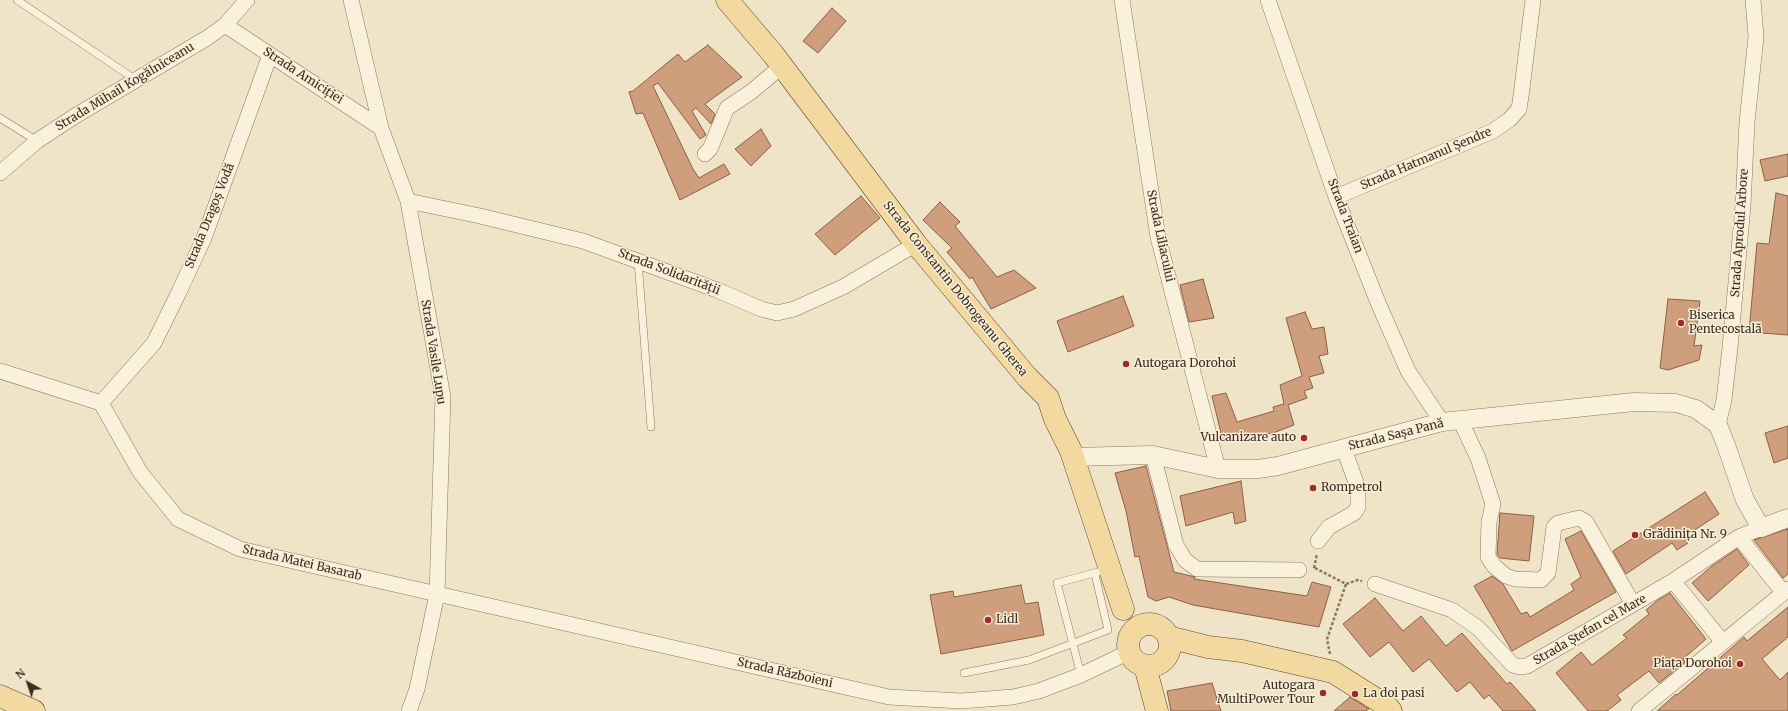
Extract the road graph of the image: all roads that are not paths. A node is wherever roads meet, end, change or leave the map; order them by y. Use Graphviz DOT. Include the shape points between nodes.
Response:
graph roads {
  1 [pos="17,0"];
  2 [pos="247,0"];
  3 [pos="351,0"];
  4 [pos="727,0"];
  5 [pos="1122,0"];
  6 [pos="1268,0"];
  7 [pos="1533,0"];
  8 [pos="1752,0"];
  9 [pos="225,25"];
  10 [pos="270,55"];
  11 [pos="782,66"];
  12 [pos="136,80"];
  13 [pos="0,118"];
  14 [pos="381,128"];
  15 [pos="37,141"];
  16 [pos="705,154"];
  17 [pos="0,173"];
  18 [pos="1336,197"];
  19 [pos="408,201"];
  20 [pos="916,244"];
  21 [pos="638,261"];
  22 [pos="0,371"];
  23 [pos="101,403"];
  24 [pos="1451,421"];
  25 [pos="1718,425"];
  26 [pos="651,426"];
  27 [pos="1344,449"];
  28 [pos="1153,455"];
  29 [pos="1072,457"];
  30 [pos="1218,469"];
  31 [pos="1788,518"];
  32 [pos="1761,528"];
  33 [pos="1738,537"];
  34 [pos="1318,541"];
  35 [pos="1299,570"];
  36 [pos="1102,571"];
  37 [pos="1673,581"];
  38 [pos="1375,584"];
  39 [pos="1786,590"];
  40 [pos="438,594"];
  41 [pos="1633,604"];
  42 [pos="1123,609"];
  43 [pos="1162,639"];
  44 [pos="1722,641"];
  45 [pos="1130,643"];
  46 [pos="1072,645"];
  47 [pos="1145,666"];
  48 [pos="964,673"];
  49 [pos="1081,675"];
  50 [pos="0,696"];
  51 [pos="1000,704"];
  52 [pos="34,711"];
  53 [pos="409,711"];
  54 [pos="1157,711"];
  55 [pos="1391,711"];
  56 [pos="1640,711"];
  1 -- 12 [label="lane"];
  2 -- 9 [label="street, Strada Mihail Kogălniceanu"];
  3 -- 14 [label="street, Strada Vasile Lupu"];
  4 -- 11 [label="main road, Strada Constantin Dobrogeanu Gherea"];
  5 -- 30 [label="street, Strada Liliacului" via="1158,237"];
  6 -- 18 [label="street, Strada Traian"];
  7 -- 18 [label="street, Strada Hatmanul Șendre" via="1519,109 1509,120 1493,131"];
  8 -- 25 [label="street, Strada Aprodul Arbore" via="1756,36 1747,122 1743,206 1730,348 1724,400"];
  9 -- 10 [label="street, Strada Amiciției"];
  9 -- 12 [label="street, Strada Mihail Kogălniceanu"];
  10 -- 14 [label="street, Strada Amiciției"];
  10 -- 23 [label="street, Strada Dragoș Vodă" via="204,238 179,292 154,343"];
  11 -- 16 [label="street" via="751,92 726,108 710,149"];
  11 -- 20 [label="main road, Strada Constantin Dobrogeanu Gherea"];
  12 -- 15 [label="street, Strada Mihail Kogălniceanu"];
  13 -- 15 [label="lane"];
  14 -- 19 [label="street, Strada Vasile Lupu"];
  15 -- 17 [label="street, Strada Mihail Kogălniceanu"];
  18 -- 24 [label="street, Strada Traian" via="1408,371"];
  19 -- 21 [label="street, Strada Solidarității" via="584,241"];
  19 -- 40 [label="street, Strada Vasile Lupu" via="443,397"];
  20 -- 21 [label="street, Strada Solidarității" via="843,287 794,309 776,313 761,310 717,290"];
  20 -- 29 [label="main road, Strada Constantin Dobrogeanu Gherea" via="1026,377 1048,398"];
  21 -- 26 [label="lane"];
  22 -- 23 [label="street"];
  23 -- 40 [label="street, Strada Matei Basarab" via="140,472 178,519 240,549"];
  24 -- 25 [label="street, Strada Sașa Pană" via="1653,402 1676,403 1696,409"];
  24 -- 27 [label="street, Strada Sașa Pană"];
  24 -- 41 [label="street, Strada Traian" via="1478,458 1493,504 1488,557 1494,566 1515,580 1541,580 1548,573 1554,527 1579,518 1586,522"];
  25 -- 32 [label="street" via="1745,500"];
  27 -- 30 [label="street, Strada Sașa Pană" via="1278,466"];
  27 -- 34 [label="street" via="1358,488 1358,507 1354,513 1329,527"];
  28 -- 29 [label="street, Strada Sașa Pană"];
  28 -- 30 [label="street, Strada Sașa Pană"];
  28 -- 35 [label="street" via="1176,544 1185,560 1197,569"];
  29 -- 36 [label="main road, Strada Constantin Dobrogeanu Gherea"];
  31 -- 32 [label="street, Strada Ștefan cel Mare"];
  32 -- 33 [label="street, Strada Ștefan cel Mare"];
  33 -- 37 [label="street, Strada Ștefan cel Mare"];
  33 -- 39 [label="street"];
  36 -- 42 [label="main road, Strada Constantin Dobrogeanu Gherea"];
  36 -- 46 [label="lane" via="1108,630"];
  36 -- 46 [label="lane" via="1057,583"];
  37 -- 41 [label="street, Strada Ștefan cel Mare"];
  37 -- 44 [label="street"];
  38 -- 41 [label="street, Strada Ștefan cel Mare" via="1452,610 1478,628 1513,665 1520,667 1527,666"];
  39 -- 44 [label="street"];
  40 -- 51 [label="street, Strada Războieni" via="889,696"];
  40 -- 53 [label="street, Strada Vasile Lupu" via="417,689"];
  42 -- 43 [label="main road"];
  42 -- 45 [label="main road, Strada Constantin Dobrogeanu Gherea"];
  43 -- 45 [label="main road" via="1140,626"];
  43 -- 47 [label="main road" via="1160,662"];
  43 -- 55 [label="main road" via="1242,652 1332,672"];
  44 -- 56 [label="street"];
  45 -- 47 [label="main road" via="1134,660"];
  45 -- 49 [label="street, Strada Războieni"];
  46 -- 48 [label="lane" via="1029,660"];
  46 -- 49 [label="lane"];
  47 -- 54 [label="main road"];
  49 -- 51 [label="street, Strada Războieni" via="1039,691 1013,697"];
  50 -- 52 [label="main road"];
}
